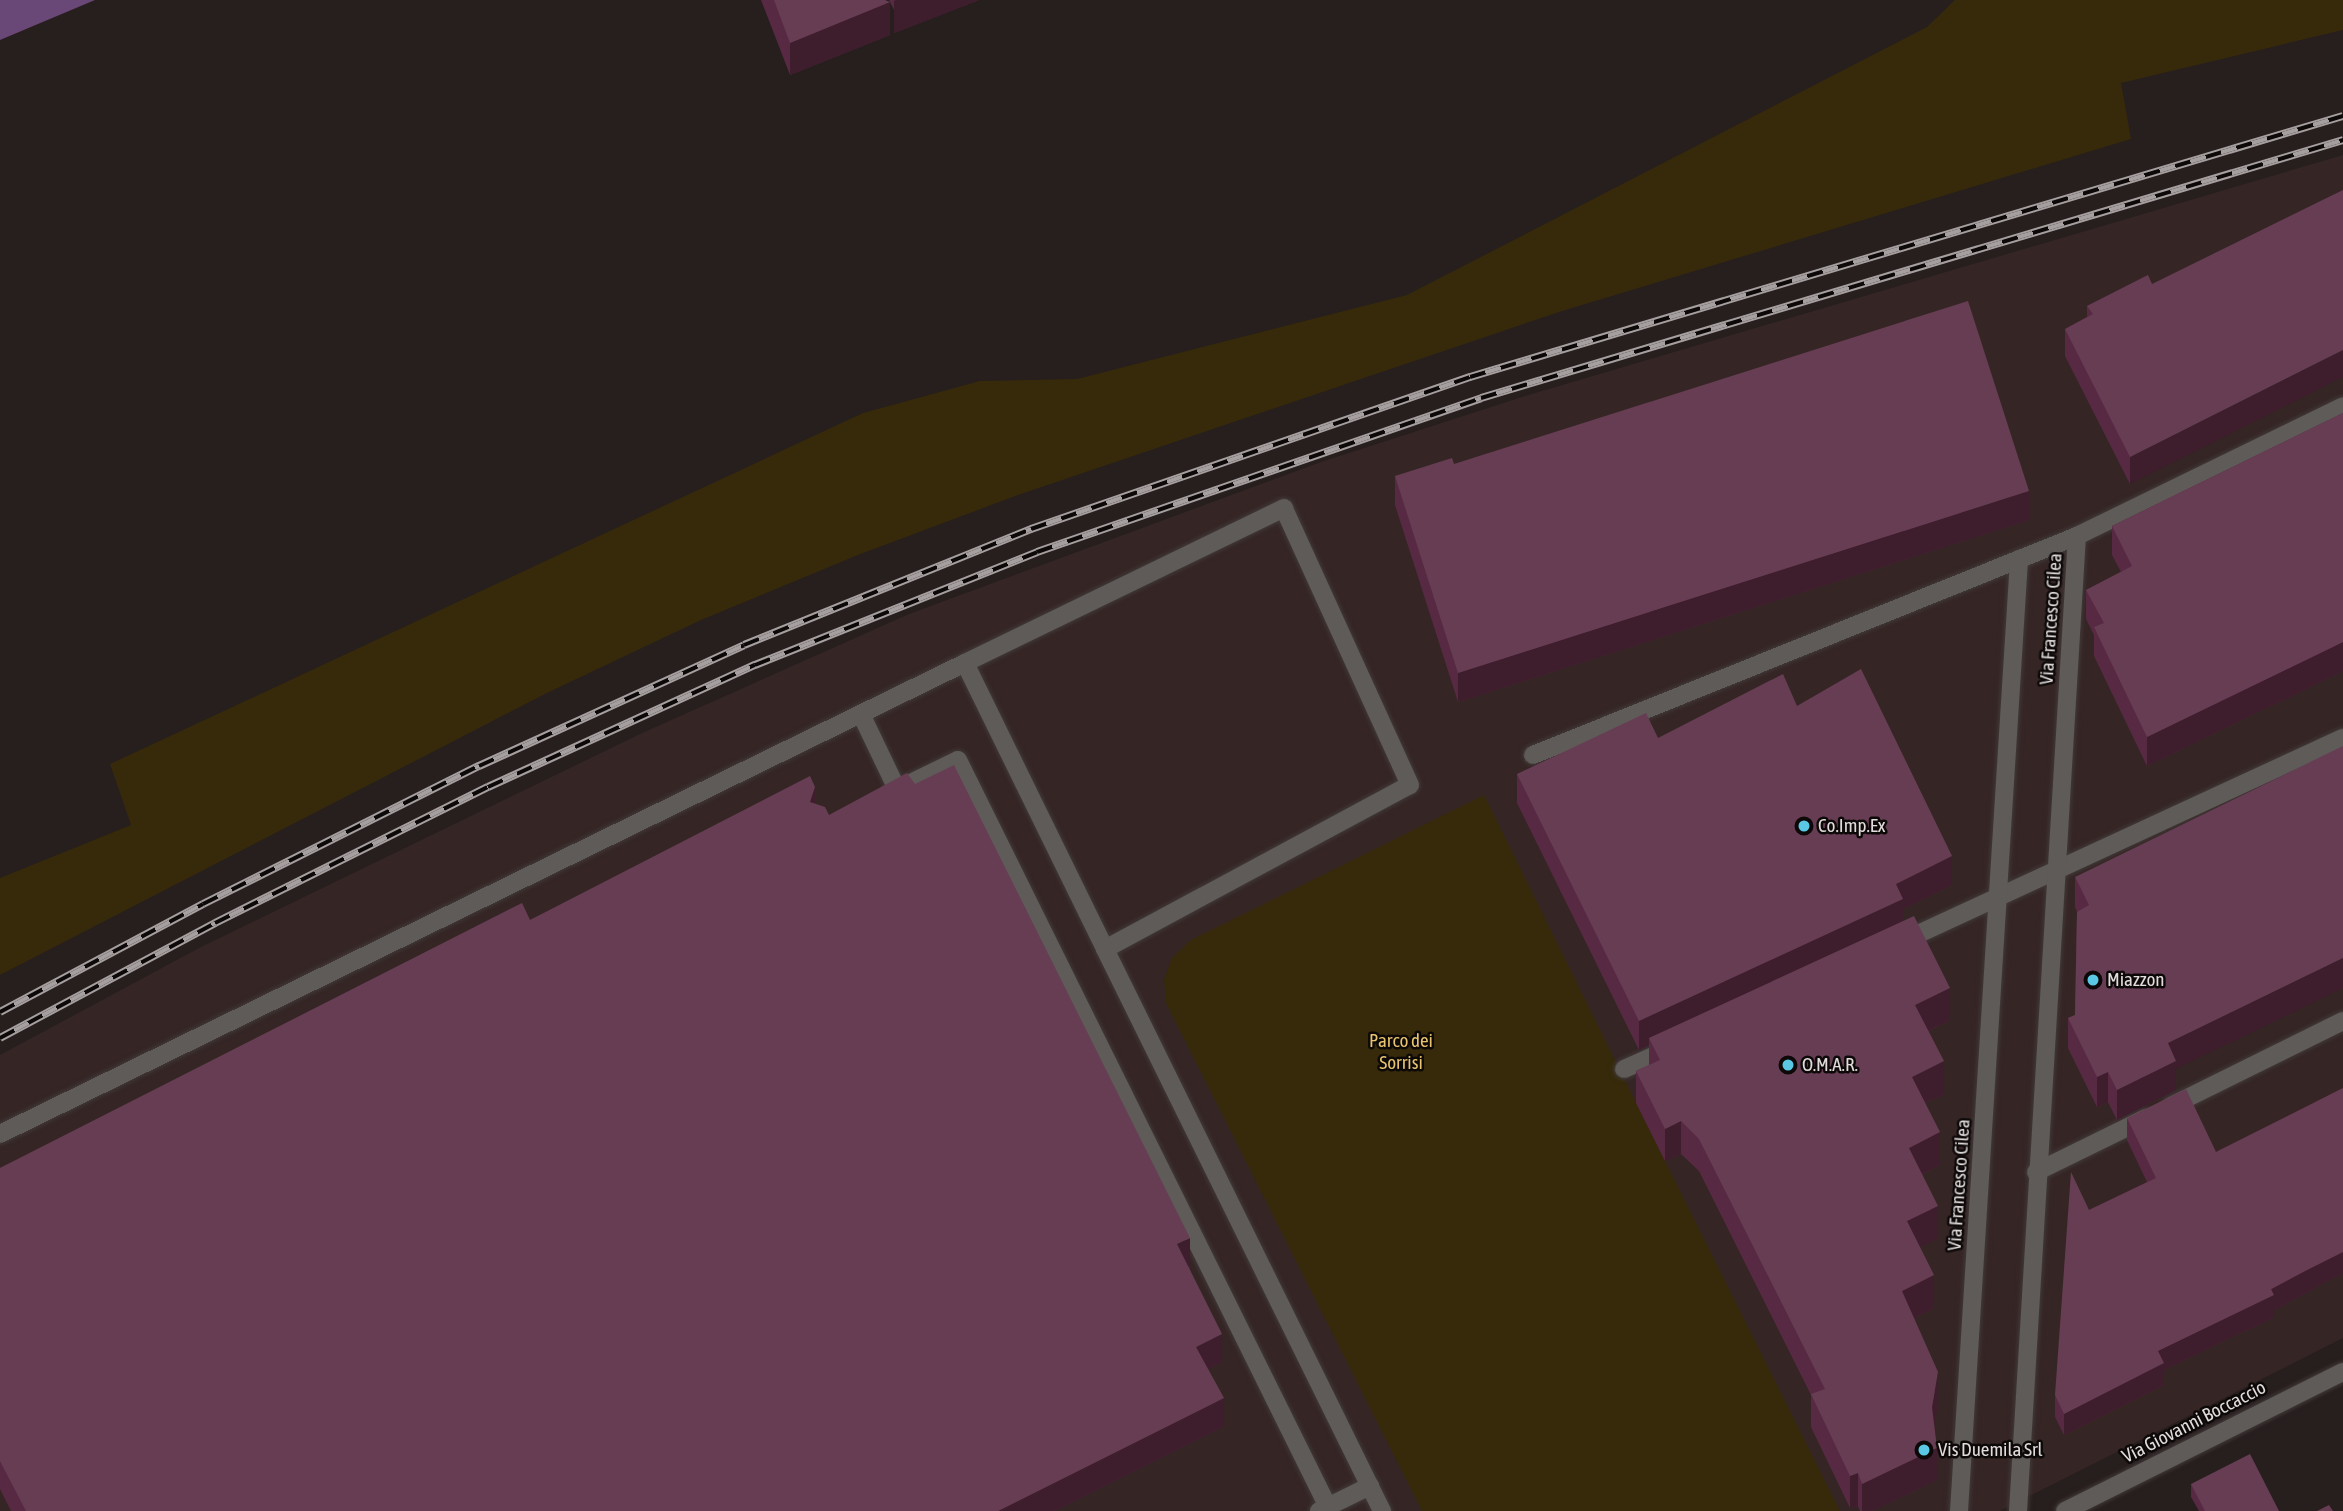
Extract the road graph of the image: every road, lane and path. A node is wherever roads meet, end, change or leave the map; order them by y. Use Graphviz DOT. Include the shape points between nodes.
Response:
graph roads {
  1 [pos="2343,406"];
  2 [pos="2077,536"];
  3 [pos="2018,559"];
  4 [pos="965,663"];
  5 [pos="861,714"];
  6 [pos="2343,738"];
  7 [pos="1533,755"];
  8 [pos="897,789"];
  9 [pos="875,799"];
  10 [pos="2056,872"];
  11 [pos="1999,897"];
  12 [pos="1105,949"];
  13 [pos="1886,949"];
  14 [pos="2343,1021"];
  15 [pos="1686,1041"];
  16 [pos="1624,1069"];
  17 [pos="0,1134"];
  18 [pos="2036,1172"];
  19 [pos="2343,1371"];
  20 [pos="1370,1486"];
  21 [pos="1324,1509"];
  22 [pos="1382,1511"];
  23 [pos="1959,1511"];
  24 [pos="2018,1511"];
  25 [pos="2065,1511"];
  1 -- 2 [label="street"];
  2 -- 3 [label="street, Via Francesco Cilea"];
  2 -- 10 [label="street, Via Francesco Cilea"];
  3 -- 7 [label="street"];
  3 -- 11 [label="street, Via Francesco Cilea"];
  4 -- 5 [label="street"];
  4 -- 12 [label="street"];
  4 -- 12 [label="street" via="1283,508 1410,785"];
  5 -- 8 [label="street"];
  5 -- 17 [label="street"];
  6 -- 10 [label="street"];
  8 -- 9 [label="street"];
  8 -- 21 [label="street" via="958,760"];
  10 -- 11 [label="street"];
  10 -- 18 [label="street, Via Francesco Cilea"];
  11 -- 13 [label="street"];
  11 -- 23 [label="street, Via Francesco Cilea"];
  12 -- 20 [label="street"];
  14 -- 18 [label="street"];
  15 -- 16 [label="street"];
  18 -- 24 [label="street, Via Francesco Cilea"];
  19 -- 25 [label="street, Via Giovanni Boccaccio"];
  20 -- 21 [label="street"];
  20 -- 22 [label="street"];
}
